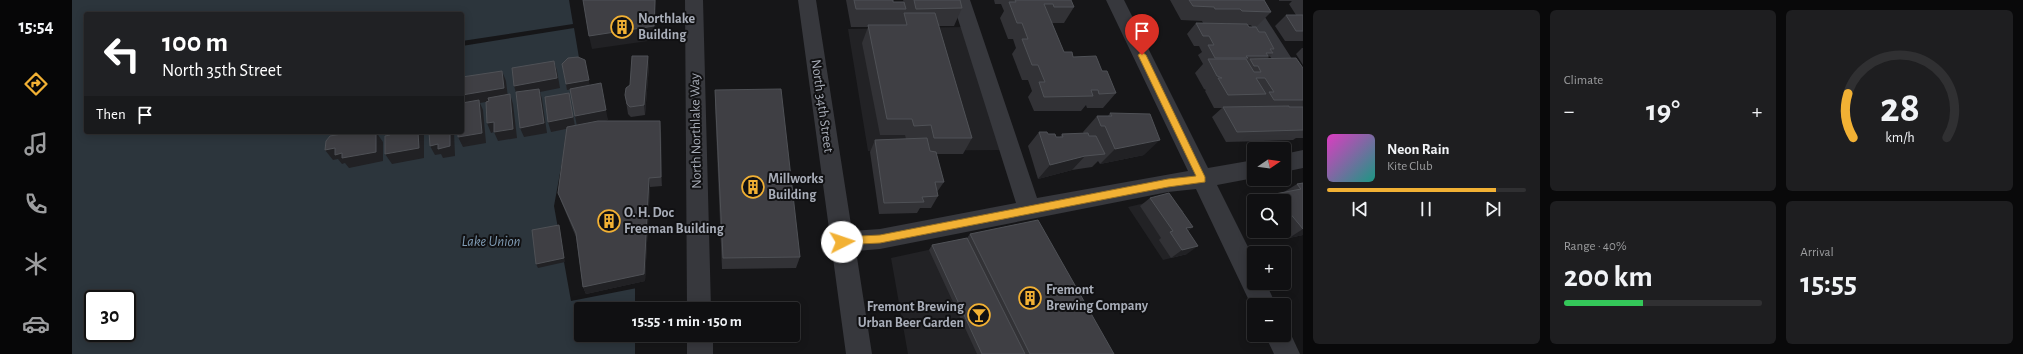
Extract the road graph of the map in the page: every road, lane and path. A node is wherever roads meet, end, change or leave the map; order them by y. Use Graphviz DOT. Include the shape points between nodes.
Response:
graph roads {
  1 [pos="694,0"];
  2 [pos="807,0"];
  3 [pos="961,0"];
  4 [pos="1115,0"];
  5 [pos="1245,0"];
  6 [pos="1303,93"];
  7 [pos="1303,159"];
  8 [pos="1291,162"];
  9 [pos="1247,170"];
  10 [pos="1202,179"];
  11 [pos="1030,210"];
  12 [pos="842,242"];
  13 [pos="1261,298"];
  14 [pos="699,302"];
  15 [pos="700,342"];
  16 [pos="1281,342"];
  17 [pos="700,354"];
  18 [pos="859,354"];
  19 [pos="1287,354"];
  1 -- 14 [label="street, North Northlake Way"];
  2 -- 12 [label="street, North 34th Street"];
  3 -- 11 [label="street"];
  4 -- 10 [label="street"];
  5 -- 6 [label="street"];
  7 -- 8 [label="street"];
  9 -- 10 [label="street"];
  10 -- 11 [label="street" via="1168,183"];
  10 -- 13 [label="street"];
  11 -- 12 [label="street" via="880,239"];
  12 -- 18 [label="street, North 34th Street"];
  15 -- 17 [label="street"];
  16 -- 19 [label="street"];
}
